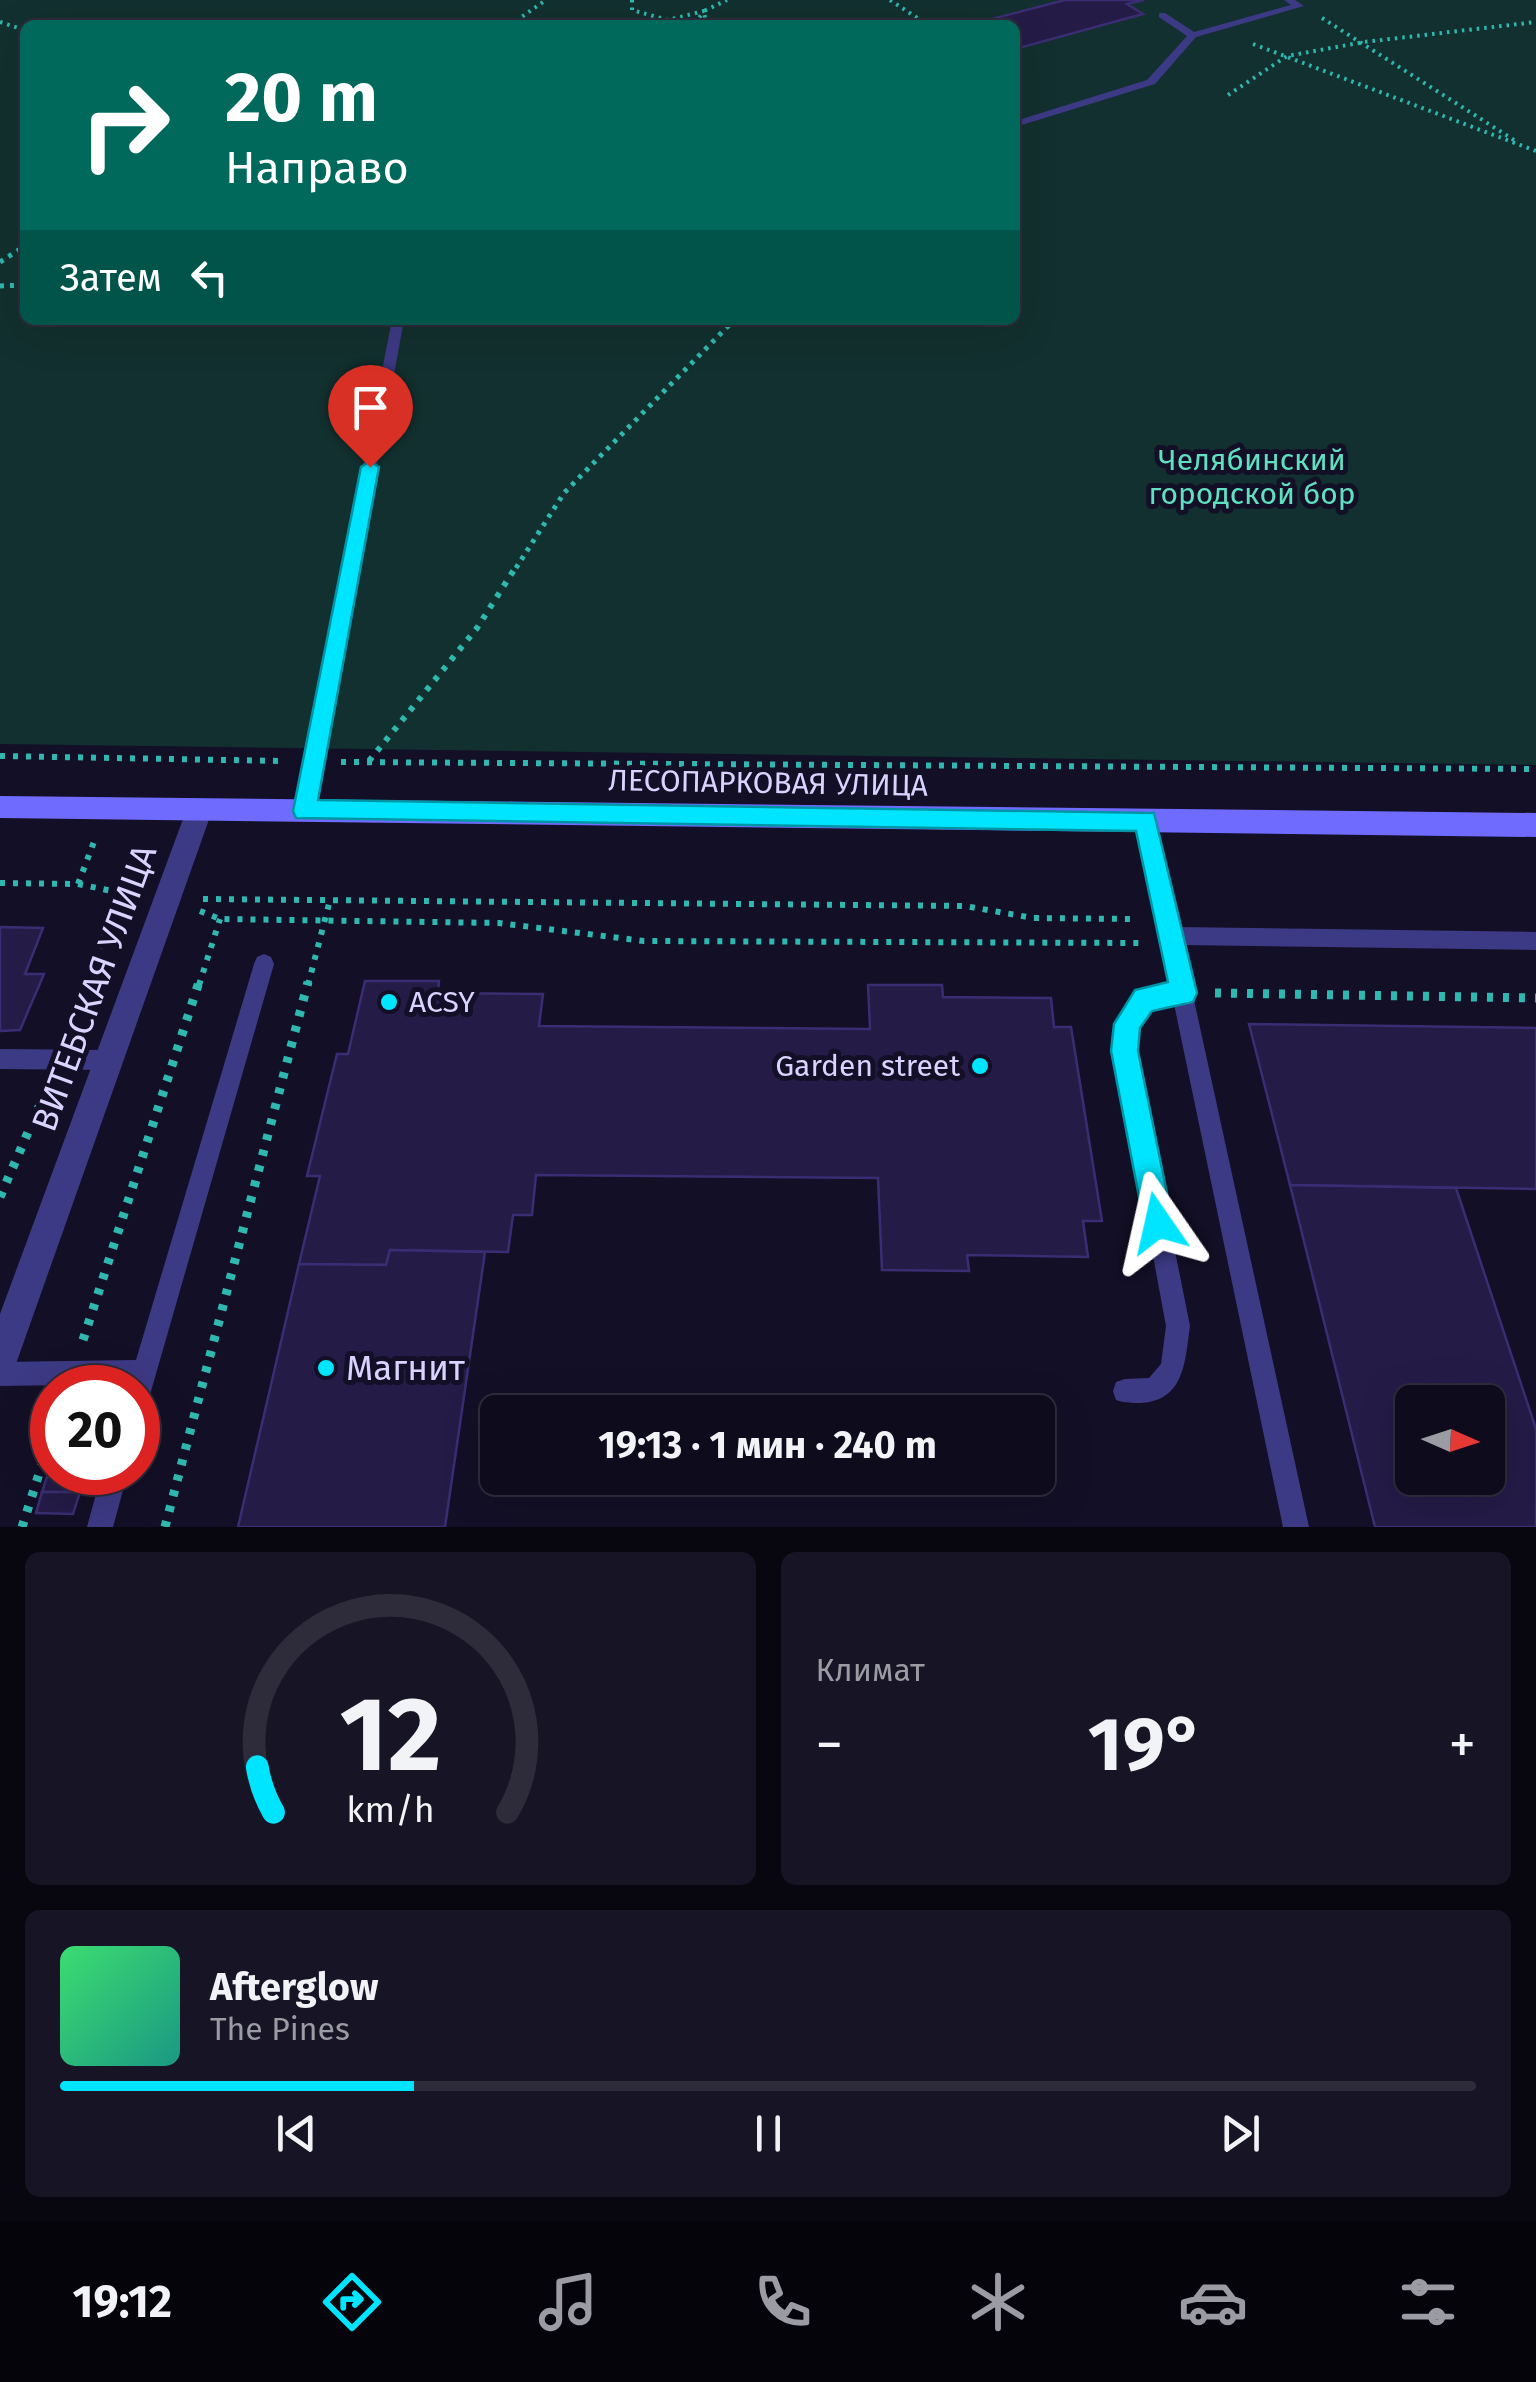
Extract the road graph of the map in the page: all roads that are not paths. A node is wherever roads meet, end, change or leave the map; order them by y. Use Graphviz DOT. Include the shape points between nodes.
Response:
graph roads {
  1 [pos="1294,3"];
  2 [pos="1162,15"];
  3 [pos="1193,35"];
  4 [pos="1020,122"];
  5 [pos="397,325"];
  6 [pos="0,807"];
  7 [pos="199,811"];
  8 [pos="304,811"];
  9 [pos="1145,820"];
  10 [pos="1536,825"];
  11 [pos="1168,928"];
  12 [pos="1536,941"];
  13 [pos="264,964"];
  14 [pos="1181,984"];
  15 [pos="0,1059"];
  16 [pos="107,1060"];
  17 [pos="12,1293"];
  18 [pos="0,1361"];
  19 [pos="147,1365"];
  20 [pos="0,1374"];
  21 [pos="30,1374"];
  22 [pos="1125,1390"];
  23 [pos="109,1495"];
  24 [pos="100,1527"];
  25 [pos="1296,1527"];
  1 -- 3 [label="lane"];
  2 -- 3 [label="lane"];
  3 -- 4 [label="lane" via="1151,82"];
  5 -- 8 [label="lane"];
  6 -- 7 [label="main road, ЛЕСОПАРКОВАЯ УЛИЦА"];
  7 -- 8 [label="main road, ЛЕСОПАРКОВАЯ УЛИЦА"];
  7 -- 16 [label="street, ВИТЕБСКАЯ УЛИЦА"];
  8 -- 9 [label="main road, ЛЕСОПАРКОВАЯ УЛИЦА"];
  9 -- 10 [label="main road, ЛЕСОПАРКОВАЯ УЛИЦА"];
  9 -- 11 [label="lane"];
  11 -- 12 [label="lane"];
  11 -- 14 [label="lane"];
  13 -- 19 [label="lane"];
  14 -- 22 [label="lane" via="1144,1000 1127,1024 1124,1051 1178,1326 1172,1369 1155,1390"];
  14 -- 25 [label="lane"];
  15 -- 16 [label="lane"];
  16 -- 17 [label="street, ВИТЕБСКАЯ УЛИЦА"];
  17 -- 18 [label="street, ВИТЕБСКАЯ УЛИЦА"];
  20 -- 21 [label="lane"];
  23 -- 24 [label="lane"];
}
